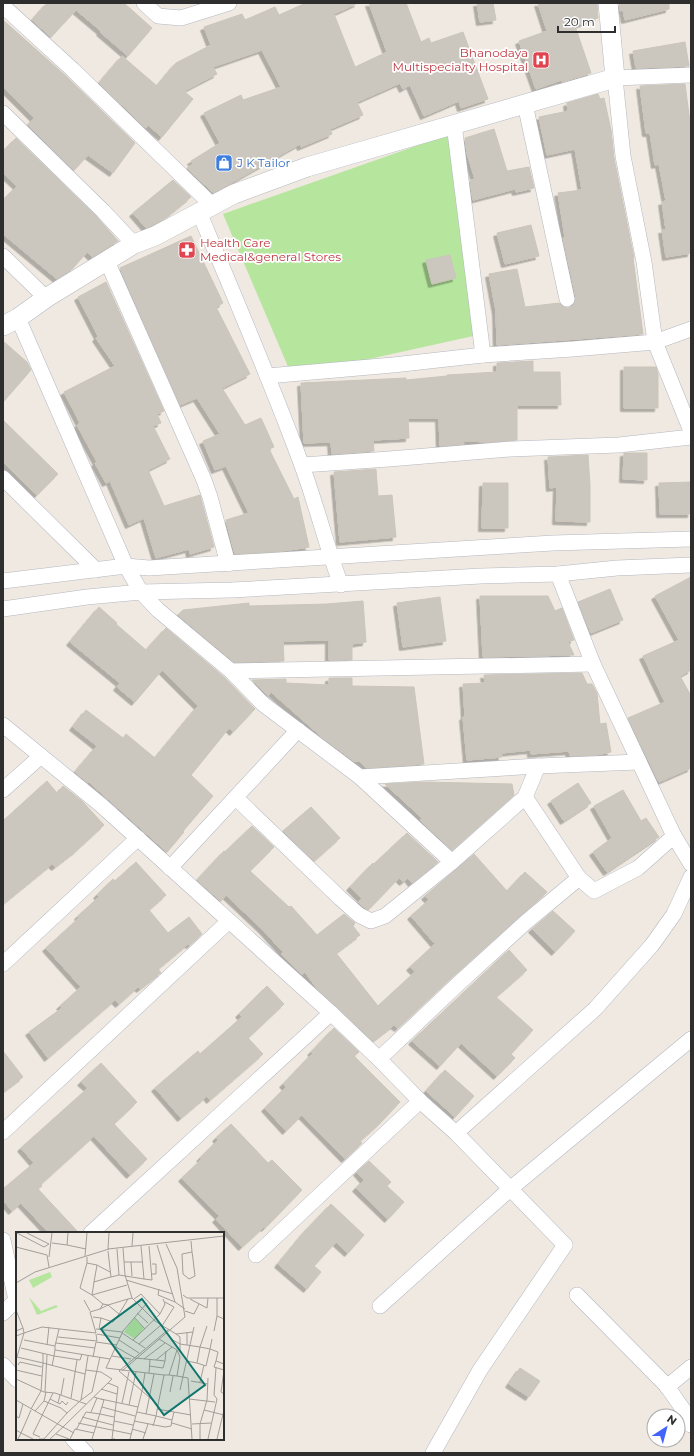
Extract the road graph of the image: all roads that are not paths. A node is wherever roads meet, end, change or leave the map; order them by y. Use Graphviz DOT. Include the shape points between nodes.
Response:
graph roads {
  1 [pos="144,3"];
  2 [pos="229,3"];
  3 [pos="608,3"];
  4 [pos="3,6"];
  5 [pos="691,75"];
  6 [pos="615,78"];
  7 [pos="525,104"];
  8 [pos="3,113"];
  9 [pos="454,124"];
  10 [pos="205,209"];
  11 [pos="134,244"];
  12 [pos="3,256"];
  13 [pos="107,261"];
  14 [pos="46,298"];
  15 [pos="567,299"];
  16 [pos="10,322"];
  17 [pos="691,329"];
  18 [pos="655,342"];
  19 [pos="482,355"];
  20 [pos="267,376"];
  21 [pos="691,431"];
  22 [pos="691,437"];
  23 [pos="302,465"];
  24 [pos="3,478"];
  25 [pos="691,539"];
  26 [pos="331,557"];
  27 [pos="228,564"];
  28 [pos="691,565"];
  29 [pos="126,566"];
  30 [pos="96,570"];
  31 [pos="558,574"];
  32 [pos="3,581"];
  33 [pos="341,584"];
  34 [pos="141,592"];
  35 [pos="6,605"];
  36 [pos="593,664"];
  37 [pos="231,671"];
  38 [pos="3,725"];
  39 [pos="298,730"];
  40 [pos="41,756"];
  41 [pos="639,762"];
  42 [pos="538,766"];
  43 [pos="360,777"];
  44 [pos="3,790"];
  45 [pos="525,797"];
  46 [pos="236,798"];
  47 [pos="674,836"];
  48 [pos="138,838"];
  49 [pos="452,862"];
  50 [pos="691,864"];
  51 [pos="170,868"];
  52 [pos="691,877"];
  53 [pos="579,878"];
  54 [pos="229,921"];
  55 [pos="3,964"];
  56 [pos="331,1013"];
  57 [pos="691,1040"];
  58 [pos="379,1059"];
  59 [pos="420,1101"];
  60 [pos="3,1132"];
  61 [pos="456,1133"];
  62 [pos="510,1189"];
  63 [pos="92,1232"];
  64 [pos="3,1240"];
  65 [pos="256,1255"];
  66 [pos="577,1295"];
  67 [pos="16,1296"];
  68 [pos="16,1301"];
  69 [pos="380,1306"];
  70 [pos="3,1313"];
  71 [pos="3,1365"];
  72 [pos="691,1367"];
  73 [pos="16,1379"];
  74 [pos="667,1387"];
  75 [pos="691,1425"];
  76 [pos="74,1440"];
  77 [pos="86,1453"];
  78 [pos="433,1453"];
  1 -- 2 [label="street" via="158,16 181,18"];
  3 -- 6 [label="street"];
  4 -- 10 [label="street" via="73,70"];
  5 -- 6 [label="street"];
  6 -- 7 [label="street"];
  6 -- 18 [label="street" via="623,156 644,262"];
  7 -- 9 [label="street"];
  7 -- 15 [label="street"];
  8 -- 11 [label="street"];
  9 -- 10 [label="street" via="306,167 234,194"];
  9 -- 19 [label="street"];
  10 -- 11 [label="street" via="155,236"];
  10 -- 20 [label="street"];
  11 -- 13 [label="street"];
  12 -- 14 [label="street"];
  13 -- 14 [label="street"];
  13 -- 27 [label="street" via="204,480"];
  14 -- 16 [label="street"];
  16 -- 29 [label="street"];
  17 -- 18 [label="street"];
  18 -- 19 [label="street"];
  18 -- 21 [label="street"];
  19 -- 20 [label="street"];
  20 -- 23 [label="street"];
  22 -- 23 [label="street" via="619,445"];
  23 -- 26 [label="street"];
  24 -- 30 [label="street"];
  25 -- 26 [label="street" via="553,543"];
  26 -- 27 [label="street"];
  26 -- 33 [label="street"];
  27 -- 29 [label="street" via="149,568"];
  28 -- 31 [label="street" via="617,568"];
  29 -- 30 [label="street"];
  29 -- 34 [label="street"];
  30 -- 32 [label="street"];
  31 -- 33 [label="street"];
  31 -- 36 [label="street"];
  33 -- 34 [label="street"];
  34 -- 35 [label="street"];
  34 -- 37 [label="street" via="158,610"];
  36 -- 37 [label="street"];
  36 -- 41 [label="street"];
  37 -- 39 [label="street" via="263,704"];
  38 -- 40 [label="street"];
  39 -- 43 [label="street"];
  39 -- 46 [label="street"];
  40 -- 44 [label="street"];
  40 -- 48 [label="street"];
  41 -- 42 [label="street"];
  41 -- 47 [label="street"];
  42 -- 43 [label="street"];
  42 -- 45 [label="street"];
  43 -- 49 [label="street"];
  45 -- 49 [label="street"];
  45 -- 53 [label="street"];
  46 -- 49 [label="street" via="340,898 359,915 372,921 385,916"];
  46 -- 51 [label="street"];
  47 -- 50 [label="street"];
  47 -- 53 [label="street" via="638,868 594,891"];
  48 -- 51 [label="street"];
  48 -- 55 [label="street"];
  51 -- 54 [label="street"];
  52 -- 61 [label="street" via="674,914 652,945 594,1009"];
  53 -- 58 [label="street" via="526,922"];
  54 -- 56 [label="street"];
  54 -- 60 [label="street"];
  56 -- 58 [label="street"];
  56 -- 63 [label="street"];
  57 -- 62 [label="street"];
  58 -- 59 [label="street"];
  59 -- 61 [label="street"];
  59 -- 65 [label="street"];
  61 -- 62 [label="street"];
  62 -- 69 [label="street"];
  62 -- 78 [label="street" via="565,1245 480,1370"];
  64 -- 67 [label="street"];
  66 -- 74 [label="street"];
  68 -- 70 [label="street"];
  71 -- 73 [label="street"];
  72 -- 74 [label="street"];
  74 -- 75 [label="street"];
  76 -- 77 [label="street"];
}
